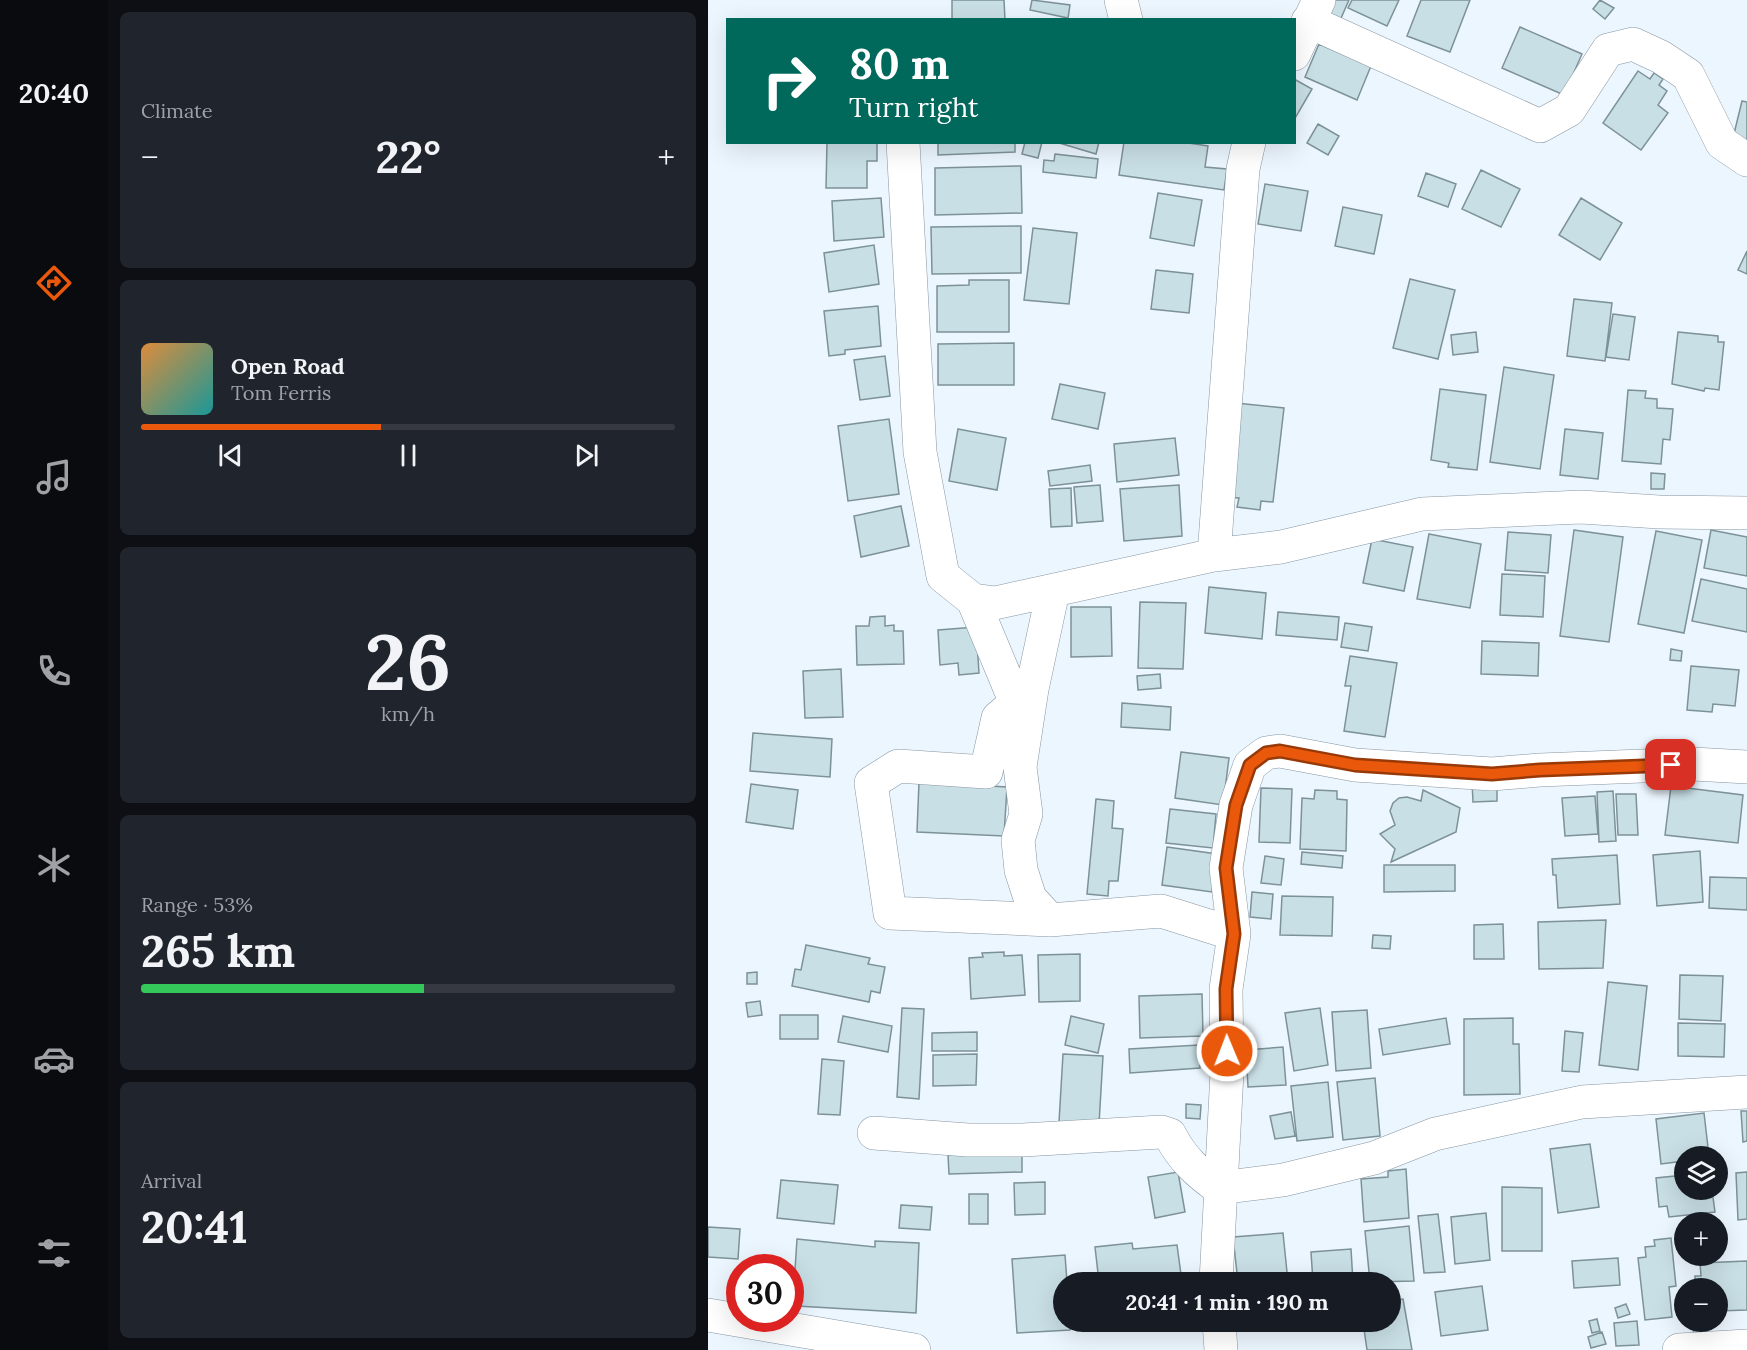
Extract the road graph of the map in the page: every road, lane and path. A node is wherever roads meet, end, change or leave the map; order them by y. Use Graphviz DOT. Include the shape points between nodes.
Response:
graph roads {
  1 [pos="1121,0"];
  2 [pos="1314,11"];
  3 [pos="1126,18"];
  4 [pos="1296,50"];
  5 [pos="903,144"];
  6 [pos="1249,144"];
  7 [pos="1747,160"];
  8 [pos="1747,513"];
  9 [pos="1214,555"];
  10 [pos="1053,591"];
  11 [pos="973,600"];
  12 [pos="1025,705"];
  13 [pos="1747,767"];
  14 [pos="1050,920"];
  15 [pos="1234,934"];
  16 [pos="1747,1092"];
  17 [pos="874,1133"];
  18 [pos="1219,1188"];
  19 [pos="1216,1272"];
  20 [pos="708,1316"];
  21 [pos="1220,1332"];
  22 [pos="1747,1346"];
  23 [pos="914,1350"];
  24 [pos="1221,1350"];
  25 [pos="1679,1350"];
  1 -- 3 [label="street"];
  2 -- 4 [label="street"];
  2 -- 7 [label="street" via="1540,126 1569,110 1608,50 1633,44 1688,75 1722,143"];
  5 -- 11 [label="street" via="920,452 943,576"];
  6 -- 9 [label="street" via="1243,169"];
  8 -- 9 [label="street" via="1581,507 1422,513 1281,547"];
  9 -- 10 [label="street"];
  10 -- 11 [label="street" via="995,603"];
  10 -- 12 [label="street"];
  11 -- 12 [label="street"];
  12 -- 14 [label="street" via="1020,767 1026,814 1018,840 1021,870 1030,898"];
  12 -- 14 [label="street" via="998,718 986,772 898,766 871,783 890,913"];
  13 -- 15 [label="street" via="1681,765 1492,774 1355,765 1280,751 1266,753 1250,765 1236,805 1226,868"];
  14 -- 15 [label="street" via="1161,911"];
  15 -- 18 [label="street" via="1226,989 1227,1072"];
  16 -- 18 [label="street" via="1582,1102 1435,1134 1374,1158 1284,1180"];
  17 -- 18 [label="street" via="1023,1140 1161,1132 1170,1135 1198,1174"];
  18 -- 19 [label="street"];
  20 -- 23 [label="street"];
  21 -- 24 [label="street"];
  22 -- 25 [label="street"];
}
